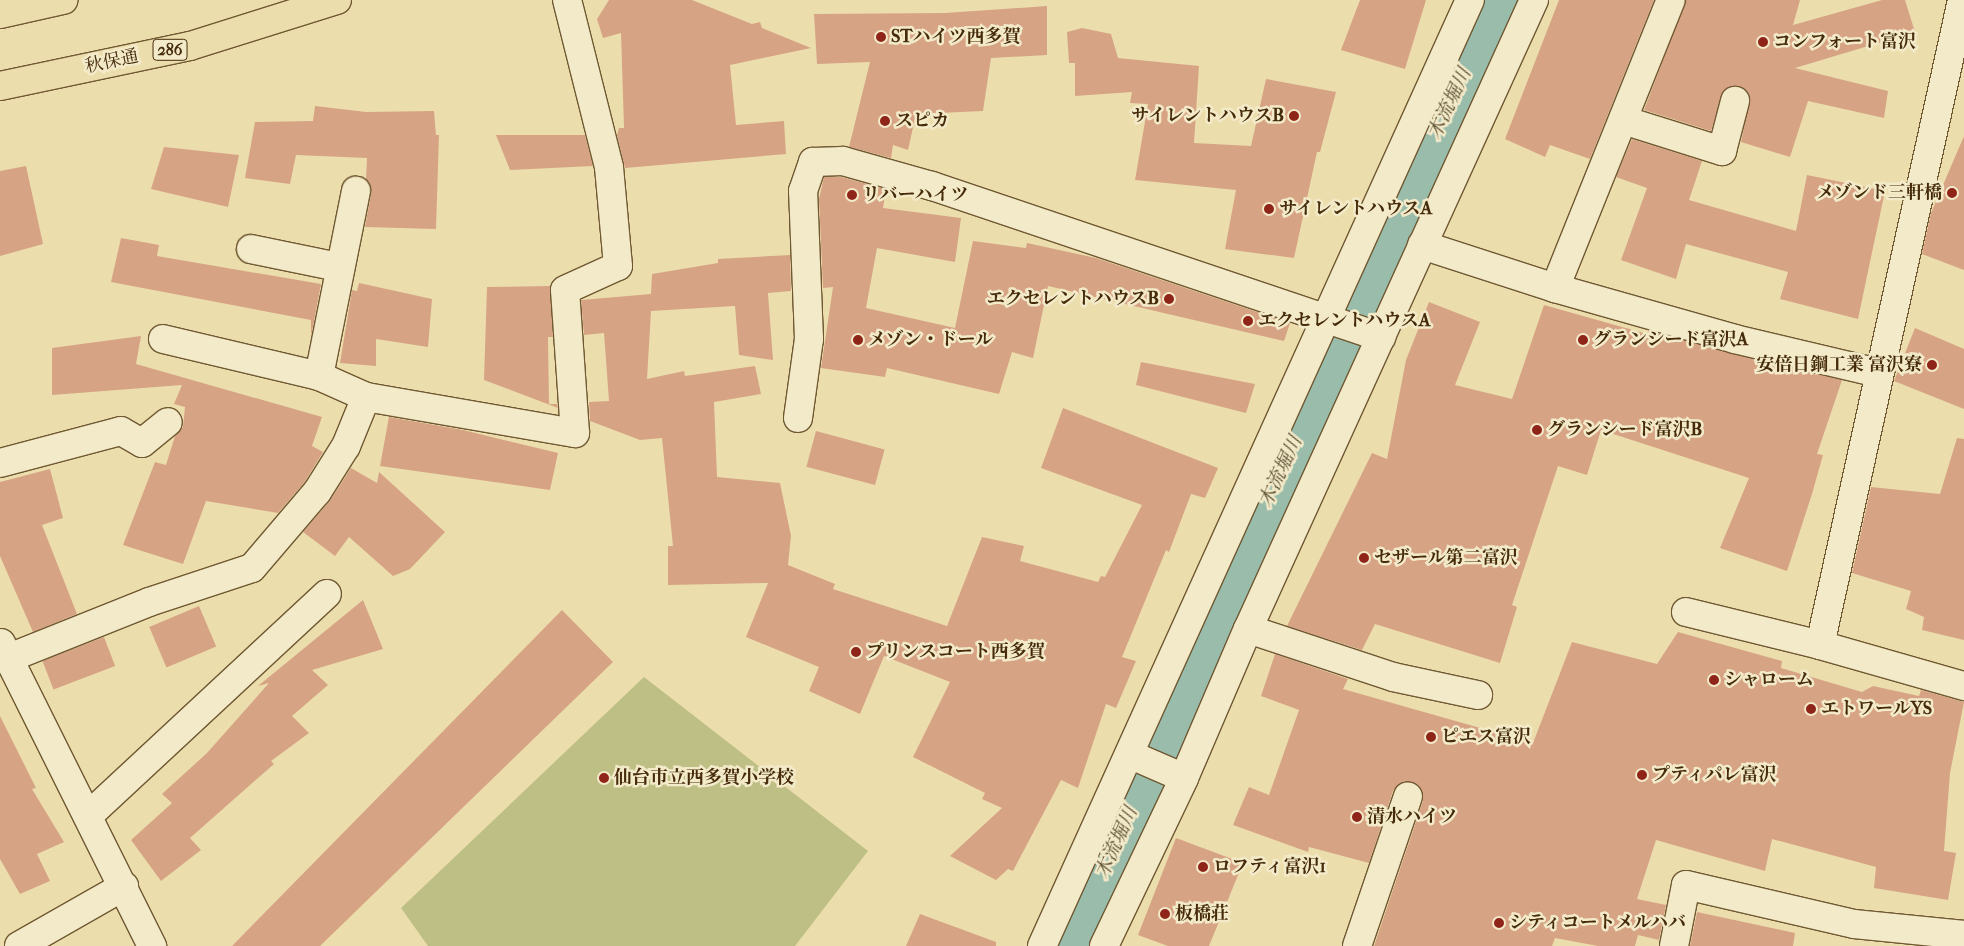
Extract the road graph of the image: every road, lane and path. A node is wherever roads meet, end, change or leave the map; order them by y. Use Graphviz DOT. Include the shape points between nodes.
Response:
graph roads {
  1 [pos="63,0"];
  2 [pos="337,0"];
  3 [pos="567,0"];
  4 [pos="1470,0"];
  5 [pos="1534,0"];
  6 [pos="1671,0"];
  7 [pos="1962,0"];
  8 [pos="0,14"];
  9 [pos="0,86"];
  10 [pos="1735,101"];
  11 [pos="1623,120"];
  12 [pos="356,191"];
  13 [pos="1422,245"];
  14 [pos="251,249"];
  15 [pos="339,267"];
  16 [pos="1555,288"];
  17 [pos="1331,318"];
  18 [pos="1373,334"];
  19 [pos="163,338"];
  20 [pos="1879,373"];
  21 [pos="318,376"];
  22 [pos="366,397"];
  23 [pos="798,418"];
  24 [pos="168,422"];
  25 [pos="0,463"];
  26 [pos="327,594"];
  27 [pos="1686,612"];
  28 [pos="1248,629"];
  29 [pos="1820,645"];
  30 [pos="4,649"];
  31 [pos="1964,686"];
  32 [pos="1478,695"];
  33 [pos="1138,758"];
  34 [pos="1175,774"];
  35 [pos="1408,796"];
  36 [pos="88,816"];
  37 [pos="124,886"];
  38 [pos="1964,935"];
  39 [pos="19,946"];
  40 [pos="152,946"];
  41 [pos="1042,946"];
  42 [pos="1104,946"];
  43 [pos="1357,946"];
  44 [pos="1674,946"];
  1 -- 8 [label="highway"];
  2 -- 9 [label="highway, 秋保通 / 286" via="190,46"];
  3 -- 22 [label="street" via="609,167 618,266 565,290 575,432"];
  4 -- 17 [label="street"];
  5 -- 13 [label="street"];
  6 -- 11 [label="street"];
  7 -- 20 [label="street"];
  10 -- 11 [label="street" via="1722,151"];
  11 -- 16 [label="street"];
  12 -- 15 [label="street"];
  13 -- 16 [label="street"];
  13 -- 18 [label="street"];
  14 -- 15 [label="street"];
  15 -- 21 [label="street"];
  16 -- 20 [label="street" via="1735,339"];
  17 -- 18 [label="street"];
  17 -- 23 [label="street" via="932,186 843,161 813,162 804,191 809,339"];
  17 -- 41 [label="street"];
  18 -- 28 [label="street"];
  19 -- 21 [label="street"];
  20 -- 29 [label="street"];
  21 -- 22 [label="street"];
  22 -- 30 [label="street" via="346,446 317,492 252,568"];
  24 -- 25 [label="street" via="142,442 121,431"];
  26 -- 36 [label="street"];
  27 -- 29 [label="street"];
  28 -- 32 [label="street" via="1393,677"];
  28 -- 34 [label="street"];
  29 -- 31 [label="street"];
  30 -- 36 [label="street"];
  33 -- 34 [label="street"];
  34 -- 42 [label="street"];
  35 -- 43 [label="street"];
  36 -- 37 [label="street"];
  37 -- 39 [label="street"];
  37 -- 40 [label="street"];
  38 -- 44 [label="street" via="1854,924 1686,885"];
}
